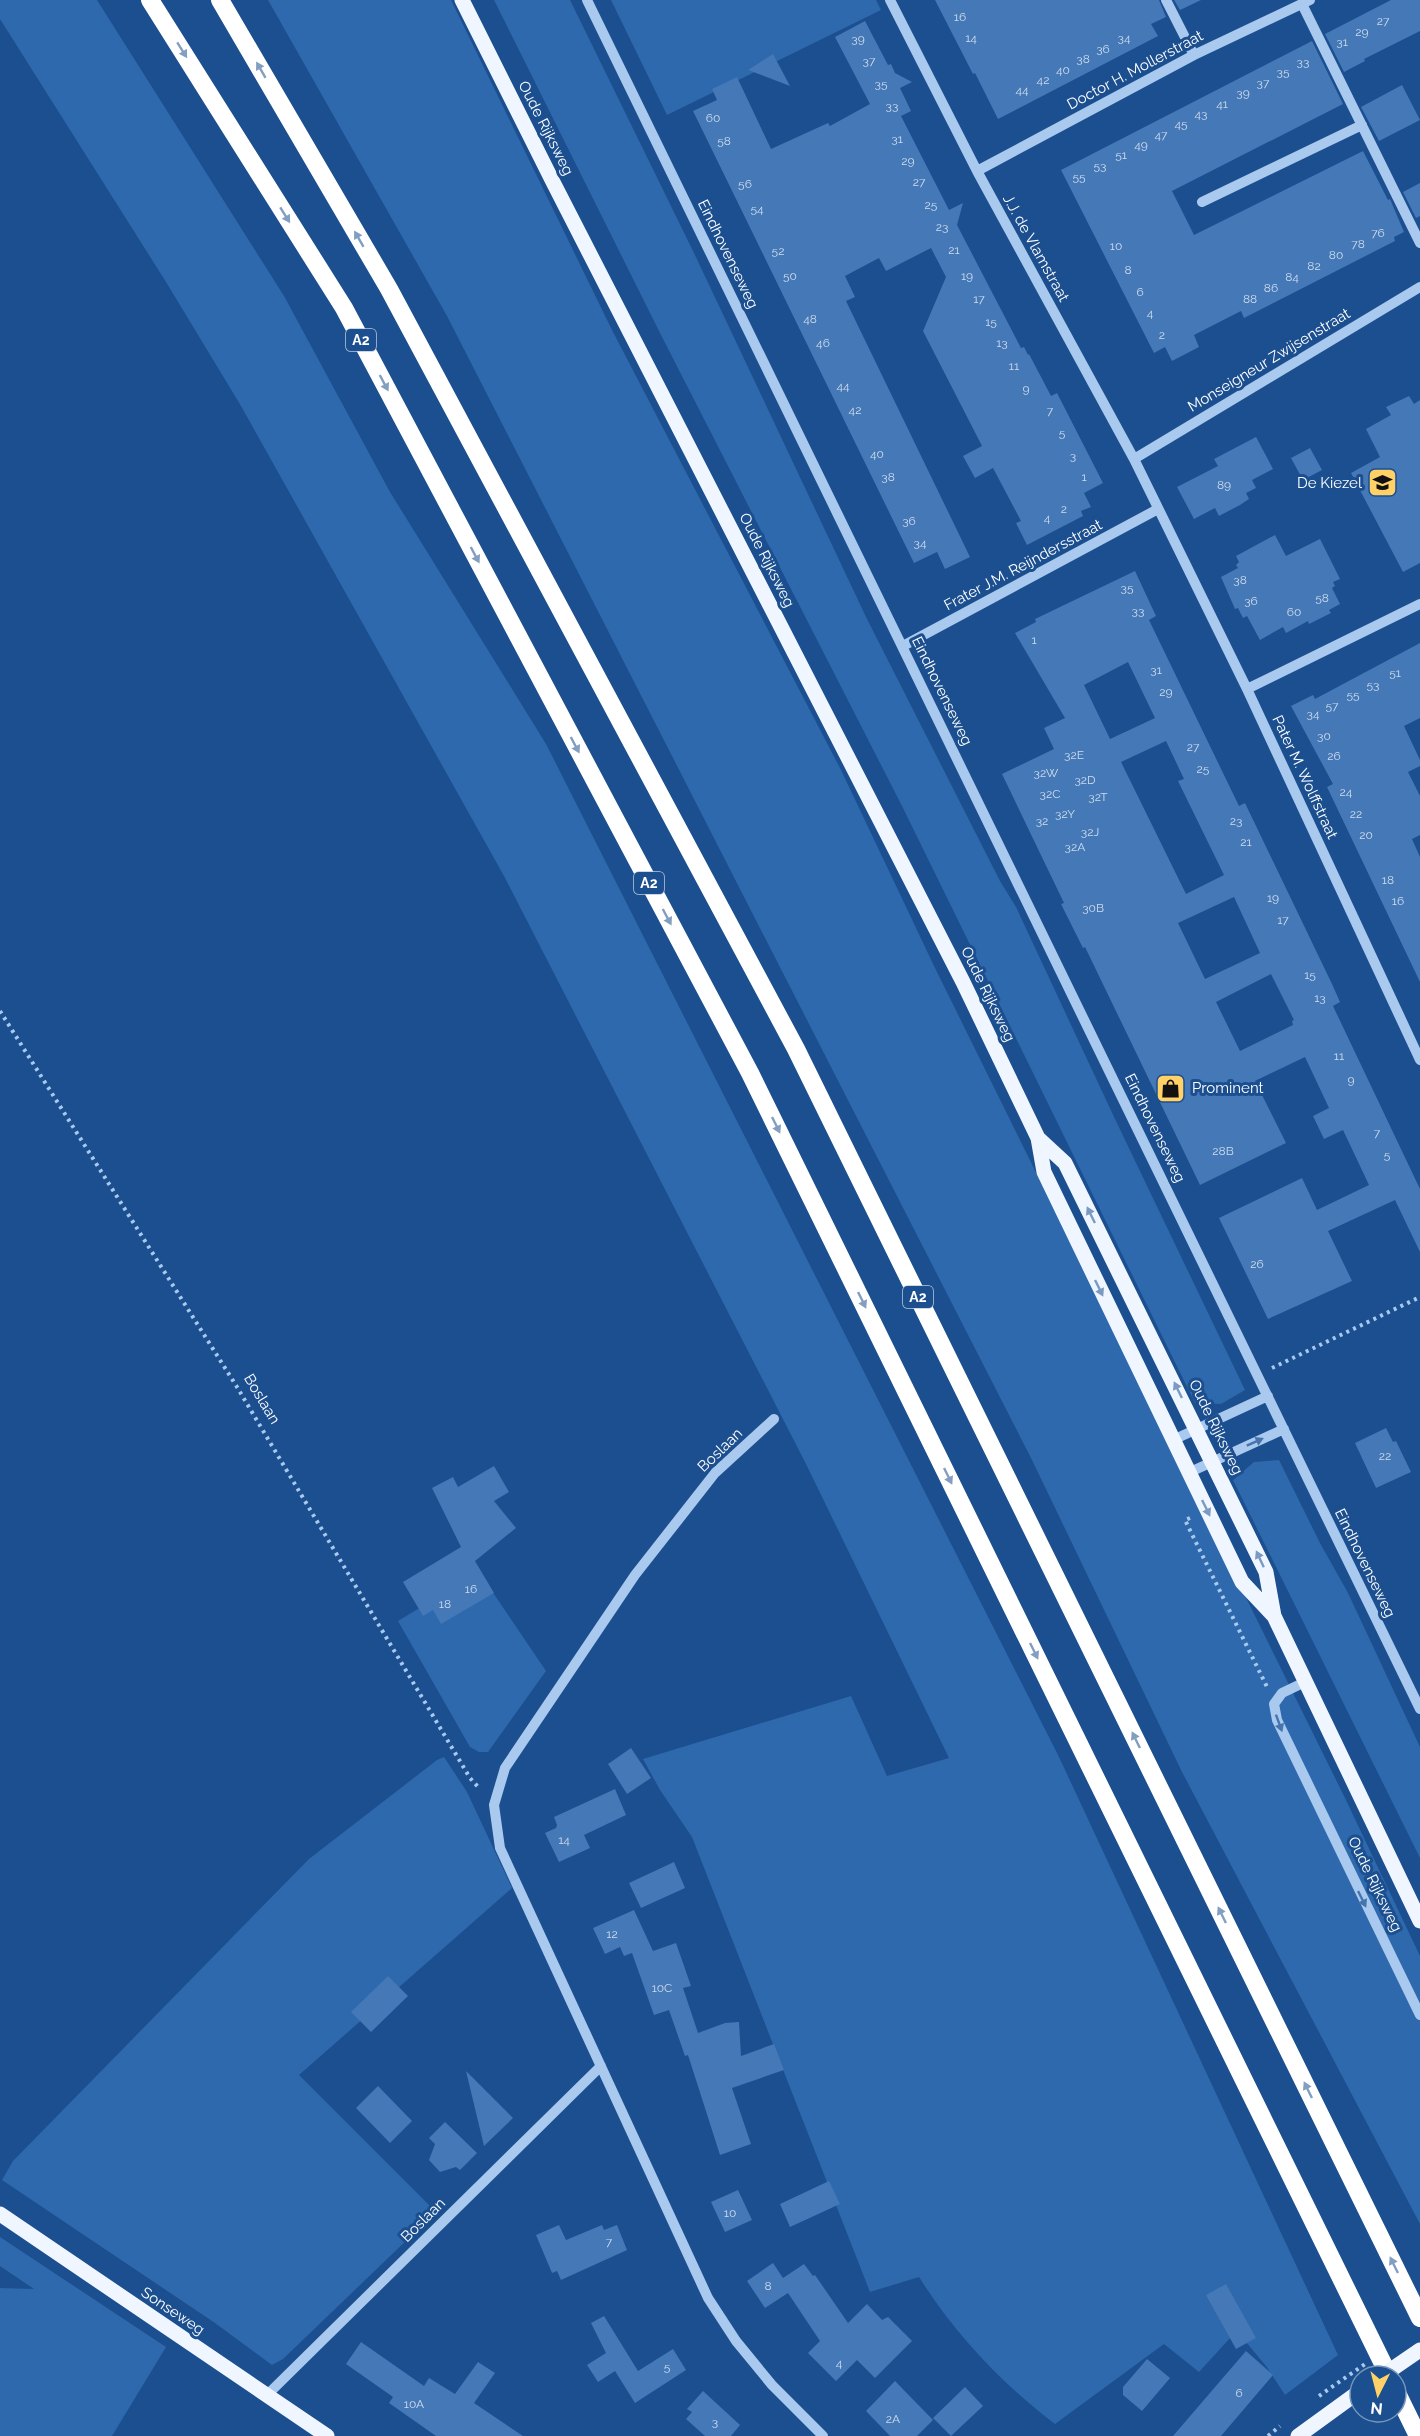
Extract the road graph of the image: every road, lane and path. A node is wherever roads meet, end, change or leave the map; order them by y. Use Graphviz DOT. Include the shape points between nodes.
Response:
graph roads {
  1 [pos="150,0"];
  2 [pos="220,0"];
  3 [pos="462,0"];
  4 [pos="587,0"];
  5 [pos="890,0"];
  6 [pos="1166,0"];
  7 [pos="1306,2"];
  8 [pos="1194,55"];
  9 [pos="1362,125"];
  10 [pos="977,171"];
  11 [pos="1202,202"];
  12 [pos="1420,243"];
  13 [pos="1420,287"];
  14 [pos="1134,459"];
  15 [pos="1158,509"];
  16 [pos="1420,604"];
  17 [pos="903,646"];
  18 [pos="1247,689"];
  19 [pos="0,1011"];
  20 [pos="1420,1060"];
  21 [pos="1038,1138"];
  22 [pos="1420,1297"];
  23 [pos="1258,1374"];
  24 [pos="1268,1396"];
  25 [pos="774,1419"];
  26 [pos="1197,1429"];
  27 [pos="1284,1429"];
  28 [pos="1173,1440"];
  29 [pos="1212,1461"];
  30 [pos="1188,1473"];
  31 [pos="1274,1616"];
  32 [pos="1305,1682"];
  33 [pos="1420,1709"];
  34 [pos="494,1805"];
  35 [pos="1420,1921"];
  36 [pos="1420,2015"];
  37 [pos="601,2066"];
  38 [pos="0,2214"];
  39 [pos="1420,2318"];
  40 [pos="1420,2350"];
  41 [pos="1383,2364"];
  42 [pos="1400,2364"];
  43 [pos="266,2396"];
  44 [pos="1348,2400"];
  45 [pos="1408,2416"];
  46 [pos="327,2436"];
  47 [pos="823,2436"];
  48 [pos="1298,2436"];
  49 [pos="1418,2436"];
  1 -- 41 [label="highway, A2, one-way" via="344,308 750,1073"];
  39 -- 2 [label="highway, A2, one-way" via="796,1049 389,289"];
  3 -- 21 [label="main road, Oude Rijksweg" via="952,960"];
  4 -- 17 [label="street, Eindhovenseweg"];
  5 -- 10 [label="street, J.J. de Vlamstraat"];
  6 -- 8 [label="street"];
  7 -- 8 [label="street, Doctor H. Mollerstraat"];
  7 -- 9 [label="street"];
  8 -- 10 [label="street, Doctor H. Mollerstraat"];
  9 -- 11 [label="street"];
  9 -- 12 [label="street"];
  10 -- 14 [label="street, J.J. de Vlamstraat"];
  13 -- 14 [label="street, Monseigneur Zwijsenstraat"];
  14 -- 15 [label="street, J.J. de Vlamstraat"];
  15 -- 17 [label="street, Frater J.M. Reijndersstraat"];
  15 -- 18 [label="street, Pater M. Wolffstraat"];
  16 -- 18 [label="street"];
  17 -- 23 [label="street, Eindhovenseweg"];
  18 -- 20 [label="street, Pater M. Wolffstraat"];
  19 -- 34 [label="path, Boslaan" via="237,1387 470,1778"];
  26 -- 21 [label="main road, Oude Rijksweg, one-way" via="1065,1163"];
  21 -- 28 [label="main road, Oude Rijksweg, one-way" via="1044,1172"];
  22 -- 23 [label="path"];
  23 -- 24 [label="street, Eindhovenseweg"];
  24 -- 26 [label="street"];
  24 -- 27 [label="street, Eindhovenseweg"];
  25 -- 34 [label="street, Boslaan" via="715,1473 635,1575 505,1768"];
  26 -- 28 [label="street"];
  26 -- 29 [label="main road, Oude Rijksweg"];
  29 -- 27 [label="street, one-way"];
  27 -- 33 [label="street, Eindhovenseweg"];
  28 -- 30 [label="main road, Oude Rijksweg"];
  29 -- 30 [label="street"];
  31 -- 29 [label="main road, Oude Rijksweg, one-way" via="1266,1572"];
  30 -- 31 [label="main road, Oude Rijksweg, one-way" via="1242,1582"];
  31 -- 32 [label="main road, Oude Rijksweg"];
  32 -- 35 [label="main road, Oude Rijksweg"];
  32 -- 36 [label="street, Oude Rijksweg, one-way" via="1281,1693 1274,1704 1277,1720"];
  34 -- 37 [label="street, Boslaan" via="500,1848"];
  37 -- 43 [label="street, Boslaan"];
  37 -- 47 [label="street, Boslaan" via="708,2298 736,2341"];
  38 -- 43 [label="main road, Sonseweg"];
  40 -- 42 [label="main road, bridge"];
  43 -- 46 [label="main road, Sonseweg"];
  44 -- 48 [label="main road"];
  45 -- 49 [label="highway"];
}
